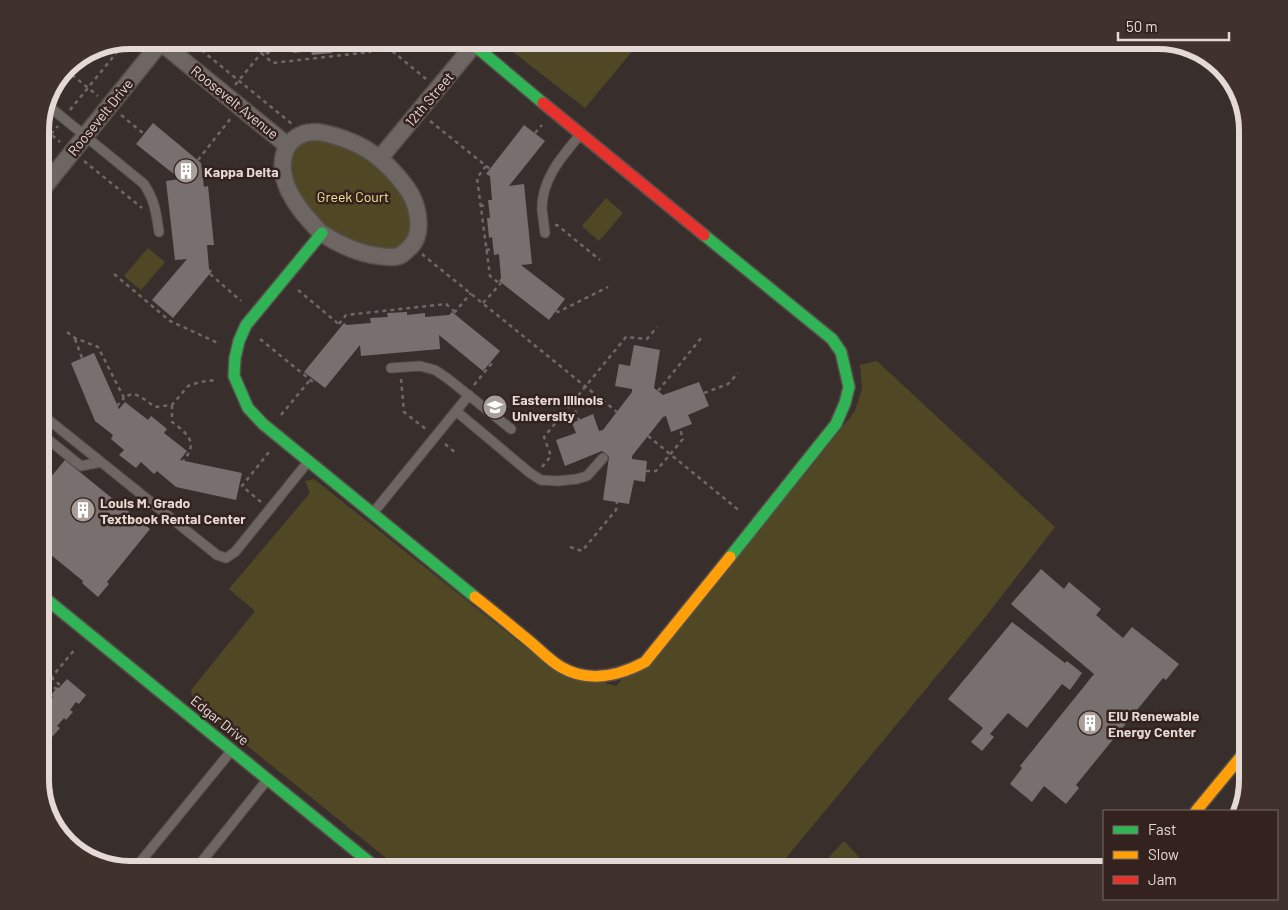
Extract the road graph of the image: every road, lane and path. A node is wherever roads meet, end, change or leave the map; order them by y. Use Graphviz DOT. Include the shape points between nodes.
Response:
graph roads {
  1 [pos="120,49"];
  2 [pos="143,49"];
  3 [pos="154,49"];
  4 [pos="170,49"];
  5 [pos="372,49"];
  6 [pos="391,49"];
  7 [pos="470,49"];
  8 [pos="484,49"];
  9 [pos="150,55"];
  10 [pos="429,81"];
  11 [pos="234,86"];
  12 [pos="52,109"];
  13 [pos="234,115"];
  14 [pos="63,119"];
  15 [pos="427,119"];
  16 [pos="51,134"];
  17 [pos="580,135"];
  18 [pos="85,136"];
  19 [pos="288,146"];
  20 [pos="73,151"];
  21 [pos="380,158"];
  22 [pos="198,160"];
  23 [pos="486,166"];
  24 [pos="490,169"];
  25 [pos="49,181"];
  26 [pos="488,205"];
  27 [pos="480,206"];
  28 [pos="157,220"];
  29 [pos="483,227"];
  30 [pos="488,227"];
  31 [pos="545,229"];
  32 [pos="158,232"];
  33 [pos="322,233"];
  34 [pos="494,249"];
  35 [pos="486,250"];
  36 [pos="423,255"];
  37 [pos="600,260"];
  38 [pos="114,274"];
  39 [pos="210,274"];
  40 [pos="608,288"];
  41 [pos="298,290"];
  42 [pos="470,293"];
  43 [pos="240,300"];
  44 [pos="483,303"];
  45 [pos="235,306"];
  46 [pos="247,306"];
  47 [pos="418,307"];
  48 [pos="162,309"];
  49 [pos="556,311"];
  50 [pos="159,312"];
  51 [pos="375,312"];
  52 [pos="418,314"];
  53 [pos="376,318"];
  54 [pos="657,327"];
  55 [pos="67,332"];
  56 [pos="702,336"];
  57 [pos="75,338"];
  58 [pos="220,338"];
  59 [pos="260,339"];
  60 [pos="82,358"];
  61 [pos="491,362"];
  62 [pos="400,367"];
  63 [pos="391,368"];
  64 [pos="738,373"];
  65 [pos="217,376"];
  66 [pos="310,380"];
  67 [pos="315,380"];
  68 [pos="585,386"];
  69 [pos="658,391"];
  70 [pos="468,394"];
  71 [pos="704,394"];
  72 [pos="124,398"];
  73 [pos="572,402"];
  74 [pos="172,405"];
  75 [pos="117,406"];
  76 [pos="456,411"];
  77 [pos="617,412"];
  78 [pos="49,419"];
  79 [pos="277,419"];
  80 [pos="579,420"];
  81 [pos="511,429"];
  82 [pos="680,429"];
  83 [pos="435,436"];
  84 [pos="648,436"];
  85 [pos="49,442"];
  86 [pos="265,447"];
  87 [pos="457,454"];
  88 [pos="670,454"];
  89 [pos="603,458"];
  90 [pos="183,461"];
  91 [pos="309,461"];
  92 [pos="101,462"];
  93 [pos="646,471"];
  94 [pos="535,476"];
  95 [pos="261,502"];
  96 [pos="617,502"];
  97 [pos="741,512"];
  98 [pos="373,513"];
  99 [pos="570,547"];
  100 [pos="49,601"];
  101 [pos="78,645"];
  102 [pos="52,677"];
  103 [pos="49,681"];
  104 [pos="49,683"];
  105 [pos="61,686"];
  106 [pos="56,689"];
  107 [pos="49,743"];
  108 [pos="52,745"];
  109 [pos="232,750"];
  110 [pos="1239,759"];
  111 [pos="268,779"];
  112 [pos="1197,810"];
  113 [pos="142,861"];
  114 [pos="202,861"];
  115 [pos="368,861"];
  1 -- 14 [label="path"];
  2 -- 9 [label="path"];
  3 -- 9 [label="street, Roosevelt Drive"];
  4 -- 19 [label="street, Roosevelt Avenue"];
  5 -- 11 [label="path" via="370,52 273,63 262,52"];
  6 -- 10 [label="path"];
  7 -- 21 [label="street, 12th Street"];
  8 -- 17 [label="street"];
  9 -- 18 [label="street, Roosevelt Drive"];
  12 -- 14 [label="lane"];
  13 -- 22 [label="path"];
  14 -- 16 [label="path"];
  14 -- 18 [label="lane"];
  15 -- 23 [label="path"];
  16 -- 20 [label="path"];
  17 -- 31 [label="lane" via="554,168 545,188 542,208"];
  17 -- 98 [label="street" via="832,339 841,352 849,387 836,424 646,662 612,675 580,675 561,666"];
  18 -- 20 [label="street, Roosevelt Drive"];
  18 -- 28 [label="lane" via="144,184 155,206"];
  19 -- 21 [label="street" via="303,134 318,132 361,145"];
  19 -- 33 [label="street" via="282,168 286,187 304,215"];
  20 -- 25 [label="street, Roosevelt Drive"];
  20 -- 28 [label="path"];
  21 -- 33 [label="street" via="410,193 416,208 418,235 412,246 401,256 374,255 344,246"];
  23 -- 24 [label="path"];
  23 -- 27 [label="path" via="477,178"];
  26 -- 27 [label="path"];
  27 -- 29 [label="path"];
  28 -- 32 [label="lane"];
  29 -- 30 [label="path"];
  29 -- 35 [label="path"];
  31 -- 37 [label="path" via="556,225"];
  33 -- 91 [label="street" via="246,325 235,358 234,376 248,408 262,424"];
  34 -- 35 [label="path"];
  35 -- 44 [label="path" via="490,276 500,283"];
  36 -- 42 [label="path"];
  38 -- 50 [label="path"];
  39 -- 43 [label="path"];
  40 -- 49 [label="path"];
  41 -- 51 [label="path" via="340,325 346,315"];
  42 -- 44 [label="path"];
  42 -- 47 [label="path" via="455,313 446,304"];
  43 -- 45 [label="path"];
  43 -- 46 [label="path"];
  44 -- 68 [label="path"];
  47 -- 51 [label="path"];
  47 -- 52 [label="path"];
  48 -- 50 [label="path"];
  50 -- 58 [label="path" via="170,321 219,343"];
  51 -- 53 [label="path"];
  54 -- 68 [label="path" via="646,339 626,337"];
  55 -- 57 [label="path"];
  56 -- 69 [label="path"];
  57 -- 60 [label="path"];
  57 -- 72 [label="path" via="98,347"];
  59 -- 66 [label="path"];
  61 -- 70 [label="path"];
  62 -- 63 [label="lane"];
  62 -- 70 [label="lane" via="420,366 435,370"];
  62 -- 83 [label="path" via="404,412"];
  64 -- 71 [label="path" via="728,384"];
  65 -- 74 [label="path" via="218,379 188,386"];
  66 -- 67 [label="path"];
  66 -- 79 [label="path"];
  68 -- 73 [label="path"];
  68 -- 77 [label="path"];
  70 -- 76 [label="lane"];
  70 -- 81 [label="lane"];
  72 -- 74 [label="path" via="134,394 155,407"];
  72 -- 75 [label="path"];
  73 -- 80 [label="path"];
  73 -- 94 [label="path" via="544,437 551,456"];
  74 -- 90 [label="path" via="172,422 187,434 190,441 189,454"];
  76 -- 83 [label="lane"];
  76 -- 94 [label="lane"];
  78 -- 92 [label="lane"];
  82 -- 88 [label="path" via="683,438"];
  83 -- 87 [label="path"];
  83 -- 98 [label="lane"];
  84 -- 88 [label="path"];
  85 -- 92 [label="lane" via="82,466"];
  86 -- 95 [label="path" via="271,451 240,486"];
  88 -- 93 [label="path" via="656,471"];
  88 -- 97 [label="path"];
  89 -- 94 [label="lane" via="587,476 577,479 541,480"];
  91 -- 92 [label="lane" via="235,552 226,558 217,555"];
  91 -- 98 [label="street"];
  96 -- 99 [label="path" via="616,510 582,551"];
  100 -- 109 [label="street, Edgar Drive"];
  101 -- 102 [label="path"];
  102 -- 103 [label="path"];
  102 -- 105 [label="path"];
  104 -- 106 [label="path"];
  107 -- 108 [label="path"];
  109 -- 111 [label="street, Edgar Drive"];
  109 -- 113 [label="lane"];
  110 -- 112 [label="street"];
  111 -- 114 [label="lane"];
  111 -- 115 [label="street, Edgar Drive"];
}
